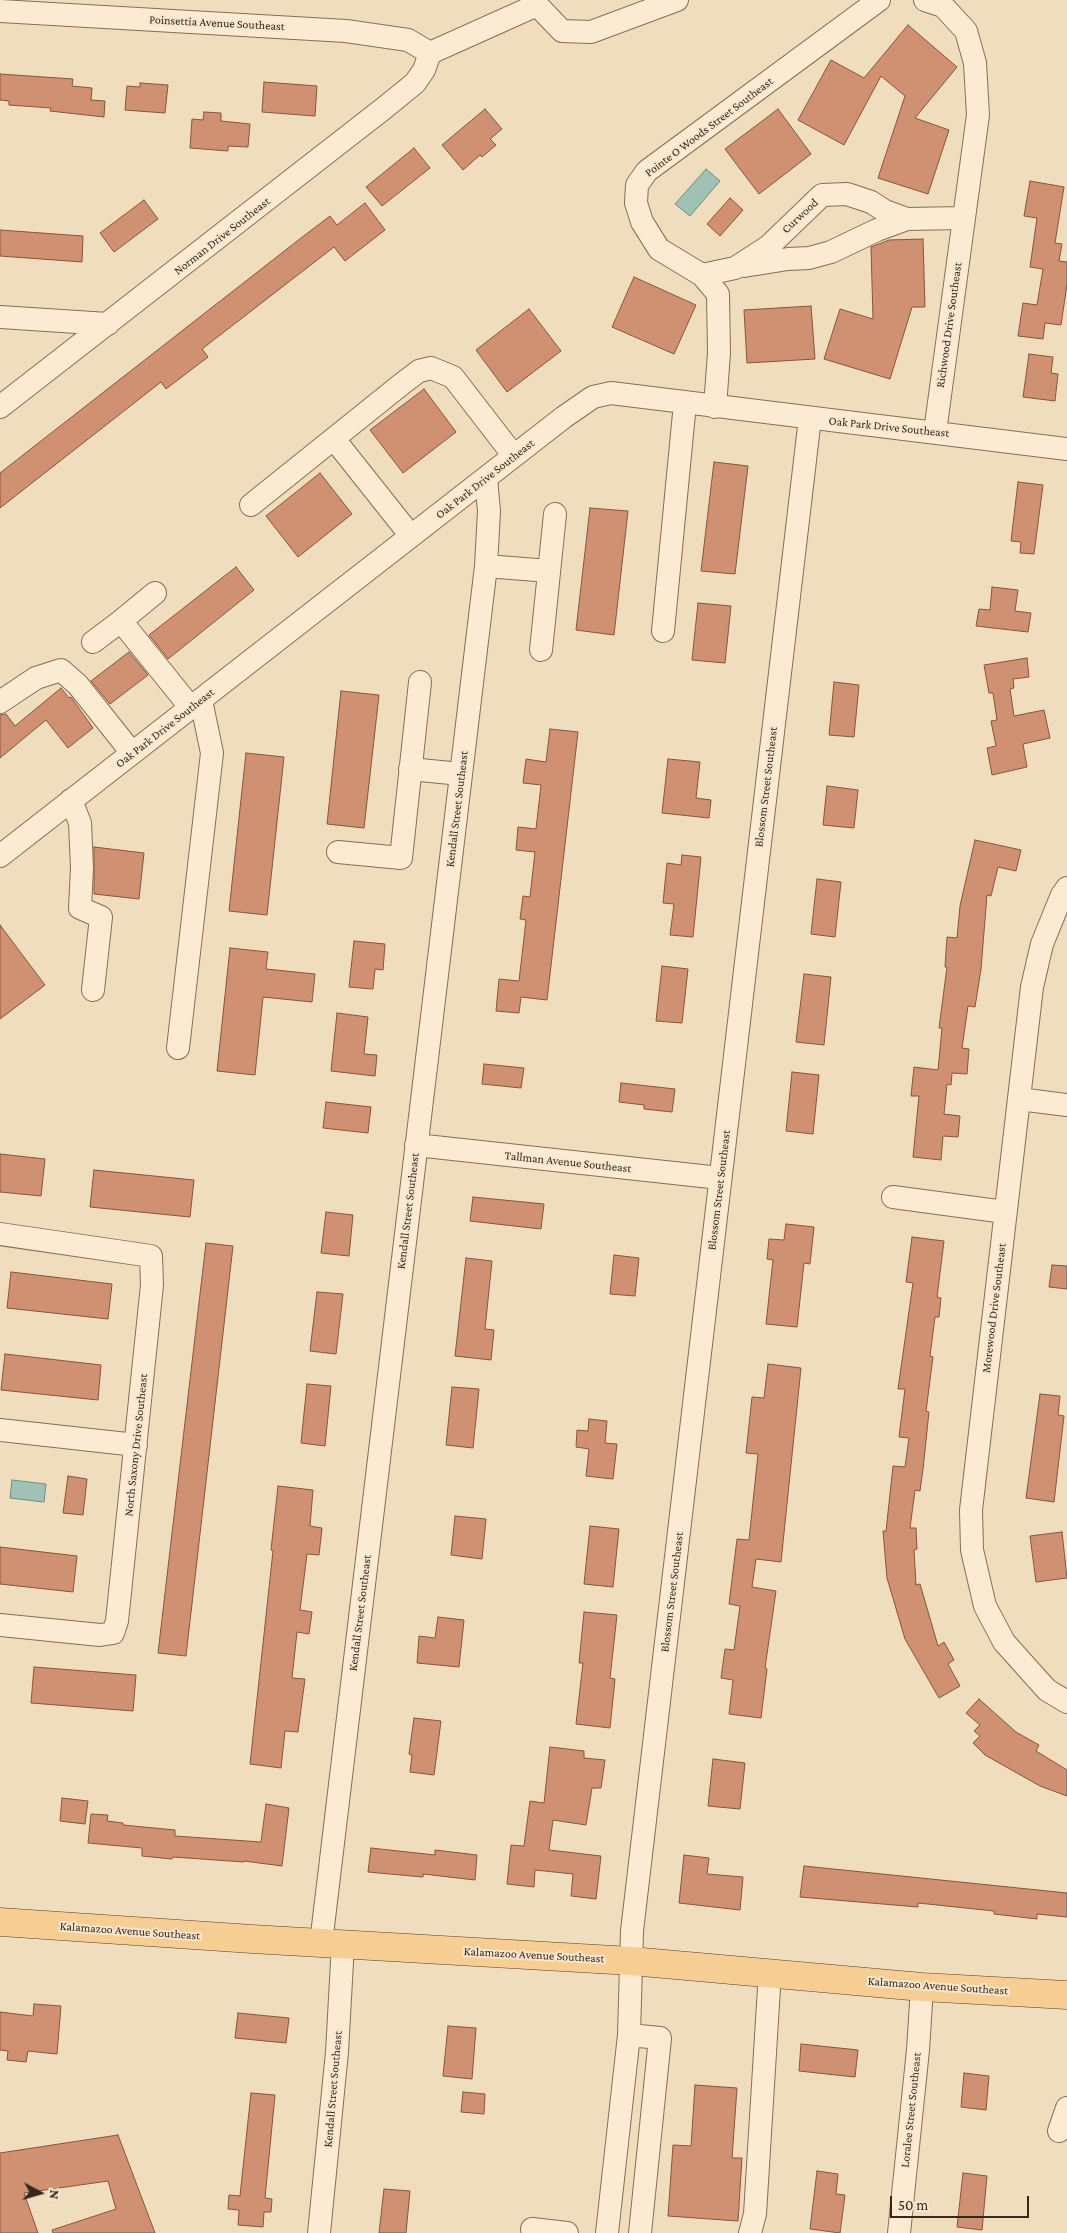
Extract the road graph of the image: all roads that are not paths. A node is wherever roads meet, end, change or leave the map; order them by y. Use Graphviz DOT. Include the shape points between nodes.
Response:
graph roads {
  1 [pos="677,0"];
  2 [pos="879,0"];
  3 [pos="925,0"];
  4 [pos="536,3"];
  5 [pos="0,11"];
  6 [pos="430,53"];
  7 [pos="964,218"];
  8 [pos="907,219"];
  9 [pos="735,268"];
  10 [pos="702,275"];
  11 [pos="0,317"];
  12 [pos="108,324"];
  13 [pos="685,403"];
  14 [pos="0,407"];
  15 [pos="715,407"];
  16 [pos="810,418"];
  17 [pos="935,432"];
  18 [pos="334,439"];
  19 [pos="1067,449"];
  20 [pos="514,456"];
  21 [pos="486,478"];
  22 [pos="251,505"];
  23 [pos="555,514"];
  24 [pos="411,536"];
  25 [pos="486,566"];
  26 [pos="549,571"];
  27 [pos="156,593"];
  28 [pos="121,621"];
  29 [pos="663,631"];
  30 [pos="93,642"];
  31 [pos="541,650"];
  32 [pos="420,682"];
  33 [pos="0,702"];
  34 [pos="196,704"];
  35 [pos="132,753"];
  36 [pos="410,769"];
  37 [pos="461,774"];
  38 [pos="71,800"];
  39 [pos="338,852"];
  40 [pos="0,856"];
  41 [pos="1067,888"];
  42 [pos="93,990"];
  43 [pos="178,1048"];
  44 [pos="1019,1099"];
  45 [pos="1067,1105"];
  46 [pos="416,1145"];
  47 [pos="720,1178"];
  48 [pos="893,1197"];
  49 [pos="1005,1212"];
  50 [pos="0,1234"];
  51 [pos="0,1430"];
  52 [pos="136,1445"];
  53 [pos="0,1625"];
  54 [pos="1067,1702"];
  55 [pos="0,1922"];
  56 [pos="332,1944"];
  57 [pos="631,1961"];
  58 [pos="770,1972"];
  59 [pos="922,1987"];
  60 [pos="1067,1995"];
  61 [pos="629,2035"];
  62 [pos="1067,2108"];
  63 [pos="1059,2131"];
  64 [pos="532,2229"];
  65 [pos="319,2233"];
  66 [pos="567,2233"];
  67 [pos="606,2233"];
  68 [pos="640,2233"];
  69 [pos="750,2233"];
  70 [pos="899,2233"];
  1 -- 4 [label="street" via="591,32 562,31"];
  2 -- 10 [label="street, Pointe O Woods Street Southeast" via="647,171 637,185 636,204 642,222 658,249"];
  3 -- 7 [label="street" via="943,6 966,31 975,63 978,115"];
  4 -- 6 [label="street"];
  5 -- 6 [label="street, Poinsettia Avenue Southeast" via="346,31 408,40"];
  6 -- 12 [label="street, Norman Drive Southeast" via="424,70 402,93"];
  7 -- 8 [label="street, Curwood"];
  7 -- 17 [label="street, Richwood Drive Southeast"];
  8 -- 9 [label="street" via="831,252"];
  8 -- 9 [label="street, Curwood" via="847,194 822,195 769,246"];
  9 -- 10 [label="street, Curwood"];
  10 -- 15 [label="street, Pointe O Woods Street Southeast" via="718,294 719,353"];
  11 -- 12 [label="street"];
  12 -- 14 [label="street, Norman Drive Southeast"];
  13 -- 15 [label="street, Oak Park Drive Southeast"];
  13 -- 20 [label="street, Oak Park Drive Southeast" via="612,393 593,397"];
  13 -- 29 [label="street"];
  15 -- 16 [label="street, Oak Park Drive Southeast"];
  16 -- 17 [label="street, Oak Park Drive Southeast"];
  16 -- 47 [label="street, Blossom Street Southeast"];
  17 -- 19 [label="street, Oak Park Drive Southeast"];
  18 -- 20 [label="street" via="419,371 431,368 453,377"];
  18 -- 22 [label="street"];
  18 -- 24 [label="street"];
  20 -- 21 [label="street, Oak Park Drive Southeast"];
  21 -- 24 [label="street, Oak Park Drive Southeast"];
  21 -- 25 [label="street, Kendall Street Southeast"];
  23 -- 26 [label="street"];
  24 -- 34 [label="street, Oak Park Drive Southeast"];
  25 -- 26 [label="street"];
  25 -- 37 [label="street, Kendall Street Southeast"];
  26 -- 31 [label="street"];
  27 -- 28 [label="street"];
  28 -- 30 [label="street"];
  28 -- 34 [label="street"];
  32 -- 36 [label="street"];
  33 -- 35 [label="street" via="36,678 61,670 78,685"];
  34 -- 35 [label="street, Oak Park Drive Southeast"];
  34 -- 43 [label="street" via="212,753"];
  35 -- 38 [label="street, Oak Park Drive Southeast"];
  36 -- 37 [label="street"];
  36 -- 39 [label="street" via="400,858"];
  37 -- 46 [label="street, Kendall Street Southeast"];
  38 -- 40 [label="street, Oak Park Drive Southeast"];
  38 -- 42 [label="street" via="80,823 80,908 101,917"];
  41 -- 44 [label="street, Morewood Drive Southeast" via="1042,944 1032,987"];
  44 -- 45 [label="street"];
  44 -- 49 [label="street, Morewood Drive Southeast"];
  46 -- 47 [label="street, Tallman Avenue Southeast"];
  46 -- 56 [label="street, Kendall Street Southeast"];
  47 -- 57 [label="street, Blossom Street Southeast" via="634,1911"];
  48 -- 49 [label="street"];
  49 -- 54 [label="street, Morewood Drive Southeast" via="971,1510 972,1550 985,1606 1004,1642 1047,1690"];
  50 -- 52 [label="street, North Saxony Drive Southeast" via="151,1256 152,1285"];
  51 -- 52 [label="street"];
  52 -- 53 [label="street, North Saxony Drive Southeast" via="117,1621 113,1633 100,1636"];
  55 -- 56 [label="main road, Kalamazoo Avenue Southeast"];
  56 -- 57 [label="main road, Kalamazoo Avenue Southeast"];
  56 -- 65 [label="street, Kendall Street Southeast" via="337,2052"];
  57 -- 58 [label="main road, Kalamazoo Avenue Southeast"];
  57 -- 61 [label="street, Blossom Street Southeast"];
  58 -- 59 [label="main road, Kalamazoo Avenue Southeast"];
  58 -- 69 [label="street" via="755,2214"];
  59 -- 60 [label="main road, Kalamazoo Avenue Southeast"];
  59 -- 70 [label="street, Loralee Street Southeast"];
  61 -- 67 [label="street, Blossom Street Southeast"];
  61 -- 68 [label="street" via="660,2038"];
  62 -- 63 [label="street"];
  64 -- 66 [label="street"];
}
